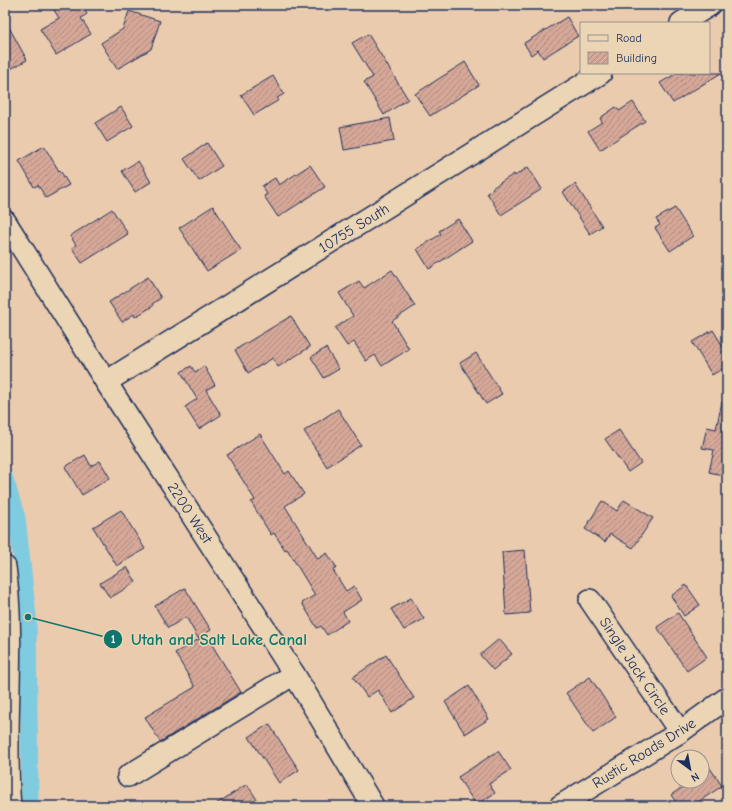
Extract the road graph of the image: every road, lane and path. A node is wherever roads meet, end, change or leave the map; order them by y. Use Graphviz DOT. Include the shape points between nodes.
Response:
graph roads {
  1 [pos="710,5"];
  2 [pos="683,22"];
  3 [pos="599,74"];
  4 [pos="5,221"];
  5 [pos="106,382"];
  6 [pos="5,567"];
  7 [pos="590,600"];
  8 [pos="294,674"];
  9 [pos="727,698"];
  10 [pos="680,732"];
  11 [pos="128,776"];
  12 [pos="10,806"];
  13 [pos="374,806"];
  14 [pos="560,806"];
  1 -- 2 [label="street"];
  3 -- 5 [label="street, 10755 South"];
  4 -- 5 [label="street, 2200 West"];
  5 -- 8 [label="street, 2200 West"];
  6 -- 12 [label="street" via="10,613"];
  7 -- 10 [label="street, Single Jack Circle"];
  8 -- 11 [label="street"];
  8 -- 13 [label="street, 2200 West"];
  9 -- 10 [label="street, Rustic Roads Drive"];
  10 -- 14 [label="street, Rustic Roads Drive"];
}
